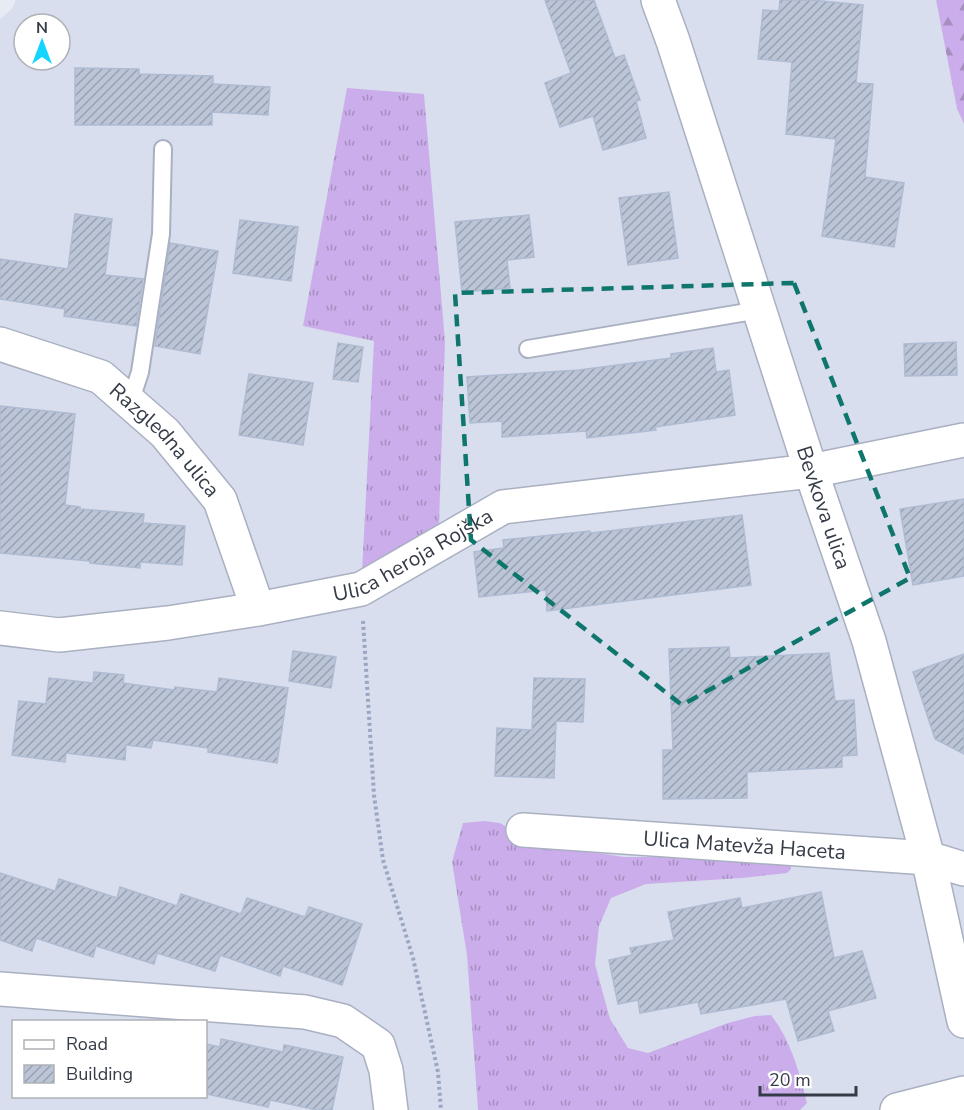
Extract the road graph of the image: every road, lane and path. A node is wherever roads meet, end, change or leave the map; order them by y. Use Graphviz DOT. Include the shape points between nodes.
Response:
graph roads {
  1 [pos="658,0"];
  2 [pos="163,149"];
  3 [pos="759,310"];
  4 [pos="0,345"];
  5 [pos="528,349"];
  6 [pos="130,403"];
  7 [pos="964,440"];
  8 [pos="811,471"];
  9 [pos="362,589"];
  10 [pos="258,609"];
  11 [pos="0,628"];
  12 [pos="523,830"];
  13 [pos="928,858"];
  14 [pos="964,869"];
  15 [pos="0,989"];
  16 [pos="964,1021"];
  17 [pos="964,1093"];
  18 [pos="391,1110"];
  19 [pos="441,1110"];
  20 [pos="897,1110"];
  1 -- 3 [label="street, Bevkova ulica"];
  2 -- 6 [label="lane" via="161,234 140,372"];
  3 -- 5 [label="lane"];
  3 -- 8 [label="street, Bevkova ulica"];
  4 -- 6 [label="street, Razgledna ulica" via="101,377"];
  6 -- 10 [label="street, Razgledna ulica" via="165,434 219,500"];
  7 -- 8 [label="street, Ulica heroja Rojška"];
  8 -- 9 [label="street, Ulica heroja Rojška" via="503,507"];
  8 -- 13 [label="street, Bevkova ulica" via="869,641"];
  9 -- 10 [label="street, Ulica heroja Rojška"];
  9 -- 19 [label="path" via="374,795 382,860 413,958 438,1072"];
  10 -- 11 [label="street, Ulica heroja Rojška" via="59,635"];
  12 -- 13 [label="street, Ulica Matevža Haceta"];
  13 -- 14 [label="street, Ulica Matevža Haceta"];
  13 -- 16 [label="street, Bevkova ulica"];
  15 -- 18 [label="street" via="306,1012 343,1021 378,1045"];
  17 -- 20 [label="street"];
}
